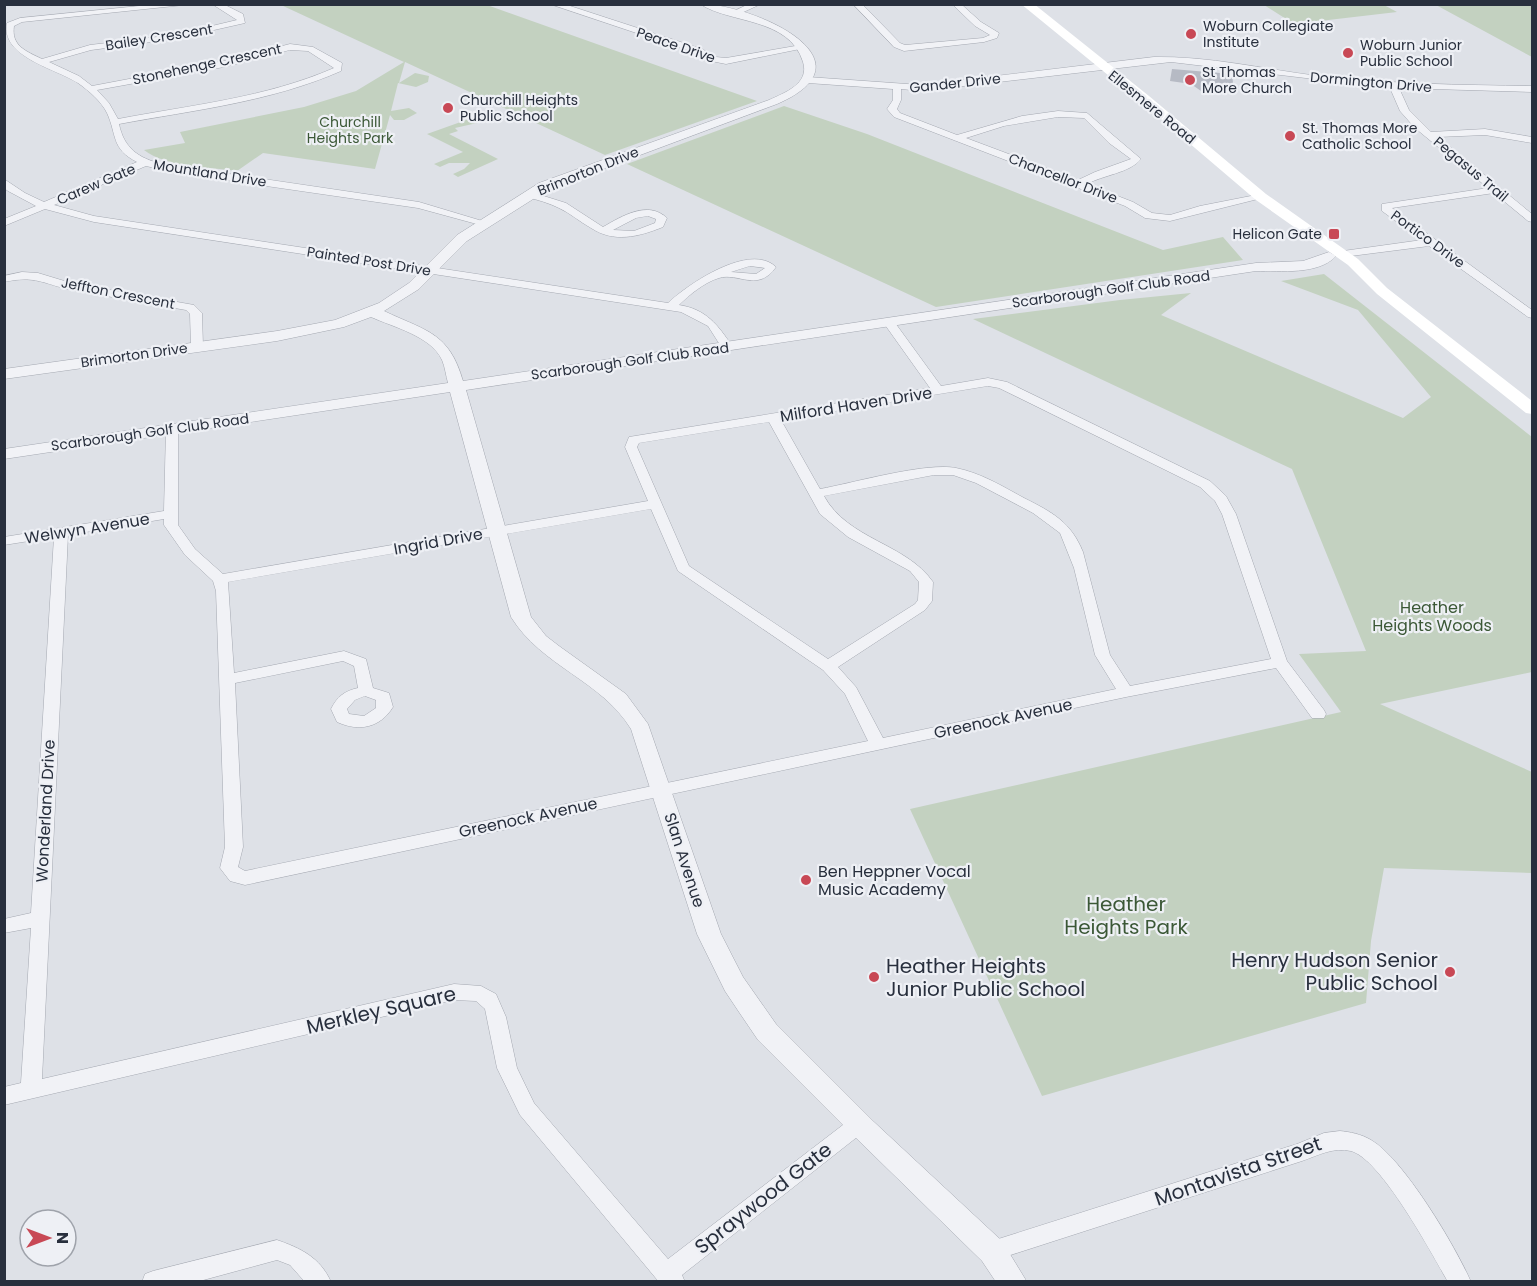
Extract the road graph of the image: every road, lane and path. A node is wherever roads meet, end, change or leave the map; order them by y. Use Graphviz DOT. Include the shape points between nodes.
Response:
graph roads {
  1 [pos="189,4"];
  2 [pos="216,4"];
  3 [pos="554,4"];
  4 [pos="705,4"];
  5 [pos="757,4"];
  6 [pos="857,4"];
  7 [pos="956,4"];
  8 [pos="1026,4"];
  9 [pos="734,13"];
  10 [pos="17,21"];
  11 [pos="8,44"];
  12 [pos="801,48"];
  13 [pos="44,61"];
  14 [pos="1102,66"];
  15 [pos="808,80"];
  16 [pos="1394,86"];
  17 [pos="897,88"];
  18 [pos="90,89"];
  19 [pos="1533,89"];
  20 [pos="114,122"];
  21 [pos="1430,135"];
  22 [pos="957,138"];
  23 [pos="1533,140"];
  24 [pos="146,162"];
  25 [pos="4,182"];
  26 [pos="1079,184"];
  27 [pos="1496,190"];
  28 [pos="531,195"];
  29 [pos="1261,197"];
  30 [pos="46,205"];
  31 [pos="1533,219"];
  32 [pos="4,223"];
  33 [pos="484,223"];
  34 [pos="603,231"];
  35 [pos="1432,242"];
  36 [pos="1336,255"];
  37 [pos="428,271"];
  38 [pos="722,274"];
  39 [pos="4,279"];
  40 [pos="670,306"];
  41 [pos="373,312"];
  42 [pos="1533,315"];
  43 [pos="889,322"];
  44 [pos="197,346"];
  45 [pos="726,346"];
  46 [pos="4,374"];
  47 [pos="457,387"];
  48 [pos="938,390"];
  49 [pos="1533,409"];
  50 [pos="774,417"];
  51 [pos="172,429"];
  52 [pos="4,454"];
  53 [pos="815,494"];
  54 [pos="656,504"];
  55 [pos="170,514"];
  56 [pos="497,531"];
  57 [pos="61,532"];
  58 [pos="4,541"];
  59 [pos="220,579"];
  60 [pos="1280,662"];
  61 [pos="828,666"];
  62 [pos="228,679"];
  63 [pos="366,691"];
  64 [pos="1126,692"];
  65 [pos="1318,714"];
  66 [pos="878,744"];
  67 [pos="662,789"];
  68 [pos="39,919"];
  69 [pos="4,926"];
  70 [pos="32,1090"];
  71 [pos="4,1096"];
  72 [pos="859,1124"];
  73 [pos="992,1251"];
  74 [pos="671,1277"];
  75 [pos="153,1281"];
  76 [pos="320,1281"];
  77 [pos="1014,1281"];
  78 [pos="1460,1281"];
  1 -- 10 [label="street, Bailey Crescent"];
  2 -- 13 [label="street, Bailey Crescent" via="240,16 242,21 174,37 90,48"];
  3 -- 12 [label="street, Peace Drive" via="720,61"];
  4 -- 9 [label="street"];
  5 -- 9 [label="street"];
  6 -- 7 [label="street" via="904,48 994,36"];
  8 -- 14 [label="main road, Ellesmere Road"];
  9 -- 12 [label="street" via="773,26"];
  10 -- 11 [label="street, Mountland Drive" via="10,26"];
  11 -- 13 [label="street, Mountland Drive"];
  12 -- 15 [label="street" via="811,66"];
  13 -- 18 [label="street, Mountland Drive"];
  14 -- 16 [label="street, Dormington Drive" via="1186,59"];
  14 -- 17 [label="street, Gander Drive"];
  14 -- 29 [label="main road, Ellesmere Road"];
  15 -- 17 [label="street, Gander Drive"];
  15 -- 28 [label="street, Brimorton Drive" via="784,98 561,179"];
  16 -- 19 [label="street, Dormington Drive"];
  16 -- 21 [label="street, Pegasus Trail" via="1405,111"];
  17 -- 22 [label="street, Chancellor Drive" via="892,109 897,115"];
  18 -- 20 [label="street, Mountland Drive" via="107,107"];
  18 -- 20 [label="street, Stonehenge Crescent" via="291,47 310,49 339,65 324,76 273,92"];
  20 -- 24 [label="street, Mountland Drive" via="121,144"];
  21 -- 23 [label="street" via="1485,132"];
  21 -- 27 [label="street, Pegasus Trail"];
  22 -- 26 [label="street, Chancellor Drive"];
  22 -- 26 [label="street" via="982,127 1016,120 1066,114 1087,116 1136,159 1132,165 1098,174"];
  24 -- 30 [label="street, Carew Gate"];
  24 -- 33 [label="street, Mountland Drive" via="177,170 419,205"];
  25 -- 30 [label="street, Painted Post Drive" via="16,192"];
  26 -- 29 [label="street, Chancellor Drive" via="1149,216 1164,218"];
  27 -- 31 [label="street, Pegasus Trail"];
  27 -- 35 [label="street, Portico Drive" via="1386,206 1392,215"];
  28 -- 33 [label="street, Brimorton Drive"];
  28 -- 34 [label="street" via="562,205"];
  29 -- 36 [label="main road, Ellesmere Road" via="1309,240"];
  30 -- 32 [label="street, Carew Gate"];
  30 -- 37 [label="street, Painted Post Drive" via="94,219"];
  33 -- 37 [label="street, Brimorton Drive"];
  34 -- 34 [label="street" via="631,236 663,220 658,214 643,213"];
  35 -- 36 [label="street"];
  35 -- 42 [label="street, Portico Drive"];
  36 -- 43 [label="street, Scarborough Golf Club Road" via="1288,267 1256,267"];
  36 -- 49 [label="main road, Ellesmere Road" via="1361,280 1382,291"];
  37 -- 40 [label="street, Painted Post Drive"];
  37 -- 41 [label="street, Brimorton Drive" via="414,286"];
  38 -- 40 [label="street" via="686,291"];
  39 -- 44 [label="street, Jeffton Crescent" via="38,276 69,286 190,307 196,313"];
  40 -- 45 [label="street, Painted Post Drive" via="712,324"];
  41 -- 44 [label="street, Brimorton Drive" via="321,328"];
  41 -- 47 [label="street, Slan Avenue" via="432,339 443,349 453,368"];
  43 -- 45 [label="street, Scarborough Golf Club Road"];
  43 -- 48 [label="street"];
  44 -- 46 [label="street, Brimorton Drive"];
  45 -- 47 [label="street, Scarborough Golf Club Road"];
  47 -- 51 [label="street, Scarborough Golf Club Road"];
  47 -- 56 [label="street, Slan Avenue"];
  48 -- 50 [label="street, Milford Haven Drive"];
  48 -- 60 [label="street, Milford Haven Drive" via="988,382 1003,385 1205,484 1221,499 1229,514"];
  50 -- 53 [label="street"];
  50 -- 54 [label="street, Milford Haven Drive" via="634,440 631,447"];
  51 -- 52 [label="street, Scarborough Golf Club Road"];
  51 -- 55 [label="street"];
  53 -- 61 [label="street" via="825,511 840,524 915,568 927,582 925,601 920,607"];
  53 -- 64 [label="street" via="951,470 976,477 1042,512 1069,535 1101,650"];
  54 -- 56 [label="street, Ingrid Drive"];
  54 -- 61 [label="street, Milford Haven Drive" via="682,568"];
  55 -- 57 [label="street, Welwyn Avenue"];
  55 -- 59 [label="street" via="180,541"];
  56 -- 59 [label="street, Ingrid Drive"];
  56 -- 67 [label="street, Slan Avenue" via="524,623 631,712"];
  57 -- 58 [label="street, Welwyn Avenue"];
  57 -- 68 [label="street, Wonderland Drive"];
  59 -- 62 [label="street, Greenock Avenue"];
  60 -- 64 [label="street, Greenock Avenue"];
  60 -- 65 [label="street, Milford Haven Drive"];
  61 -- 66 [label="street, Milford Haven Drive" via="851,691"];
  62 -- 63 [label="street" via="344,656 361,663"];
  62 -- 67 [label="street, Greenock Avenue" via="234,847 229,868 236,876 275,873"];
  64 -- 66 [label="street, Greenock Avenue"];
  66 -- 67 [label="street, Greenock Avenue"];
  67 -- 72 [label="street, Slan Avenue" via="709,934 734,984 767,1032"];
  68 -- 69 [label="street"];
  68 -- 70 [label="street, Wonderland Drive"];
  70 -- 71 [label="street, Merkley Square"];
  70 -- 74 [label="street, Merkley Square" via="454,992 479,993 494,1004 502,1053 527,1109"];
  72 -- 73 [label="street, Slan Avenue"];
  72 -- 74 [label="street, Spraywood Gate"];
  73 -- 77 [label="street, Slan Avenue"];
  73 -- 78 [label="street, Montavista Street" via="1329,1140 1363,1146 1386,1165"];
  75 -- 76 [label="street" via="277,1250 298,1258"];
}
